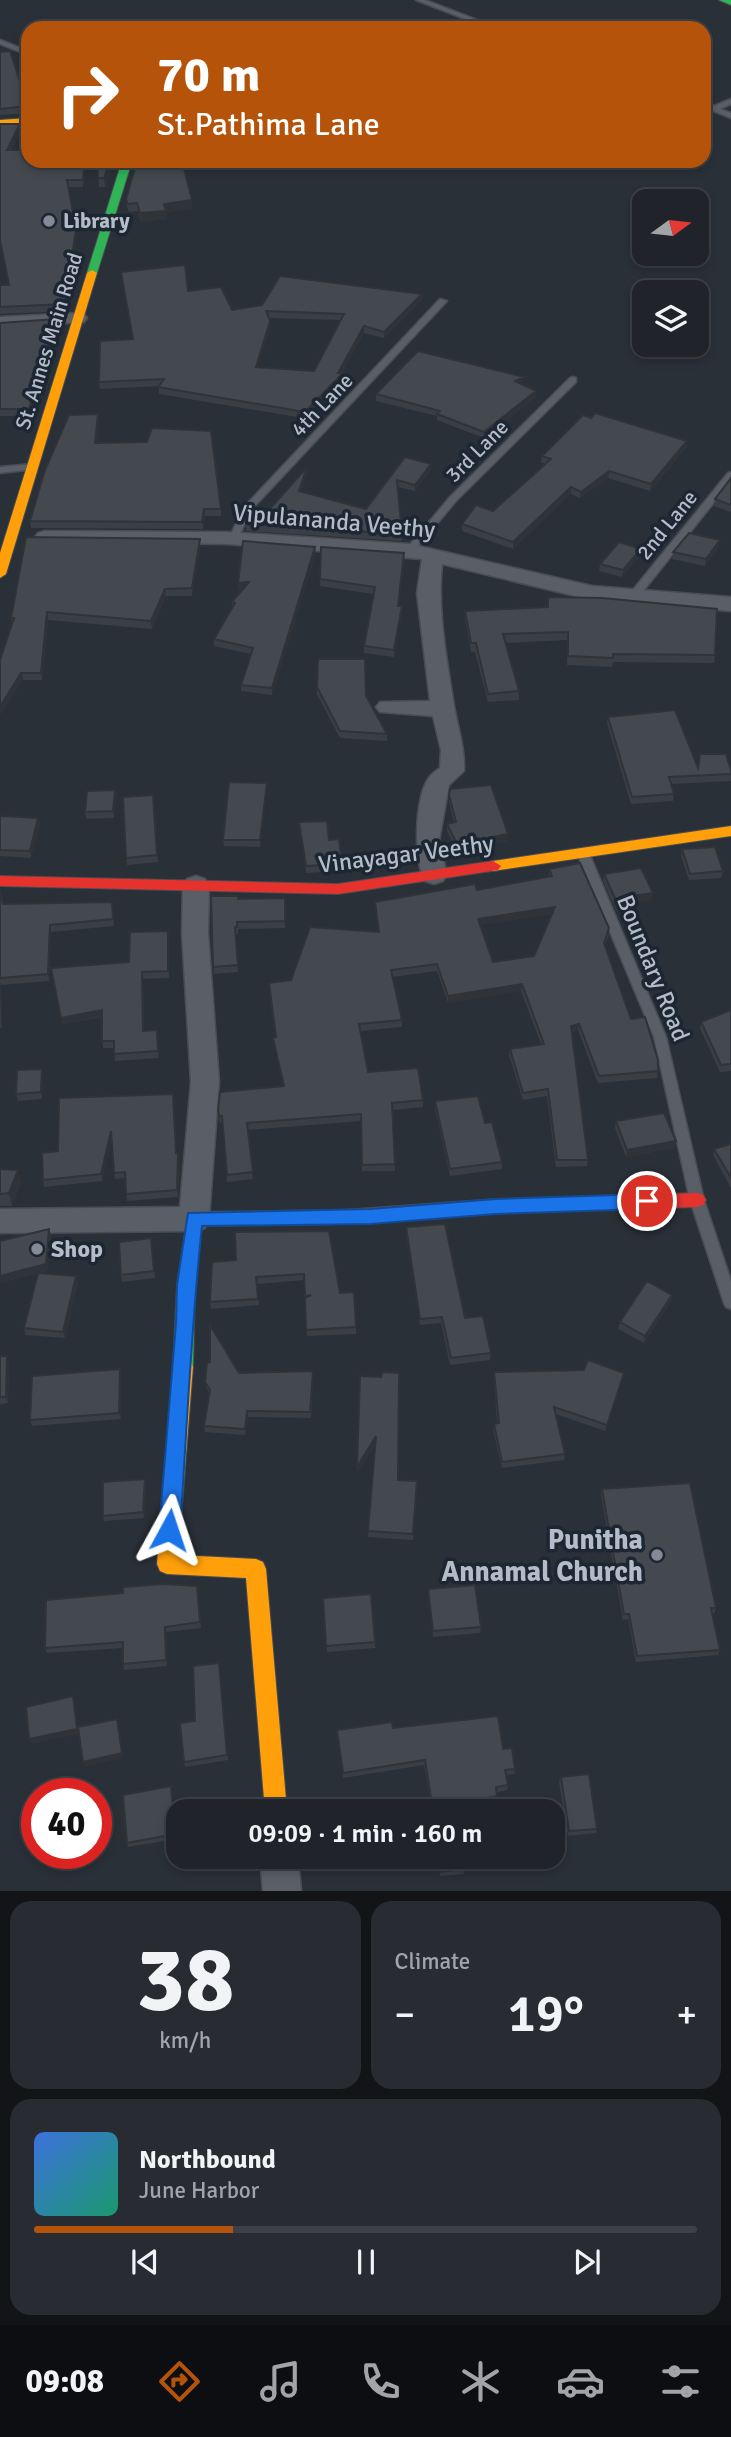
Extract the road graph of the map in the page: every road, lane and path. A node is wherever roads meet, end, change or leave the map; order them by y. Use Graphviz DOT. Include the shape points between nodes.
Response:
graph roads {
  1 [pos="419,0"];
  2 [pos="723,0"];
  3 [pos="731,3"];
  4 [pos="476,21"];
  5 [pos="0,43"];
  6 [pos="21,50"];
  7 [pos="731,101"];
  8 [pos="711,109"];
  9 [pos="714,110"];
  10 [pos="731,116"];
  11 [pos="21,122"];
  12 [pos="0,123"];
  13 [pos="125,168"];
  14 [pos="443,301"];
  15 [pos="78,318"];
  16 [pos="0,322"];
  17 [pos="573,380"];
  18 [pos="33,467"];
  19 [pos="0,470"];
  20 [pos="731,475"];
  21 [pos="12,537"];
  22 [pos="234,538"];
  23 [pos="410,550"];
  24 [pos="433,554"];
  25 [pos="0,574"];
  26 [pos="632,598"];
  27 [pos="731,604"];
  28 [pos="388,707"];
  29 [pos="443,709"];
  30 [pos="731,831"];
  31 [pos="583,853"];
  32 [pos="434,875"];
  33 [pos="0,881"];
  34 [pos="196,885"];
  35 [pos="697,1200"];
  36 [pos="194,1219"];
  37 [pos="0,1221"];
  38 [pos="731,1304"];
  39 [pos="275,1799"];
  40 [pos="280,1869"];
  41 [pos="282,1891"];
  1 -- 4 [label="lane"];
  2 -- 3 [label="street"];
  5 -- 6 [label="lane"];
  7 -- 9 [label="lane"];
  8 -- 9 [label="lane"];
  9 -- 10 [label="lane"];
  11 -- 12 [label="street"];
  13 -- 15 [label="street, St. Annes Main Road"];
  14 -- 22 [label="lane, 4th Lane" via="248,508"];
  15 -- 16 [label="street"];
  15 -- 18 [label="street, St. Annes Main Road"];
  17 -- 23 [label="lane, 3rd Lane" via="453,499"];
  18 -- 19 [label="lane"];
  18 -- 21 [label="street, St. Annes Main Road"];
  20 -- 26 [label="lane, 2nd Lane"];
  21 -- 22 [label="street, Vipulananda Veethy"];
  21 -- 25 [label="street, St. Annes Main Road"];
  22 -- 23 [label="street, Vipulananda Veethy"];
  23 -- 24 [label="street, Vipulananda Veethy"];
  24 -- 26 [label="street, Vipulananda Veethy"];
  24 -- 29 [label="street" via="428,593"];
  26 -- 27 [label="street, Vipulananda Veethy"];
  28 -- 29 [label="street"];
  29 -- 32 [label="street" via="453,750 452,771 438,782 427,841"];
  30 -- 31 [label="street, Vinayagar Veethy"];
  31 -- 32 [label="street, Vinayagar Veethy"];
  31 -- 35 [label="lane, Boundary Road" via="660,1037"];
  32 -- 34 [label="street, Vinayagar Veethy" via="338,889"];
  33 -- 34 [label="street, Vinayagar Veethy"];
  34 -- 36 [label="street" via="205,1082"];
  35 -- 36 [label="street" via="496,1206 370,1217"];
  35 -- 38 [label="lane, Boundary Road"];
  36 -- 37 [label="street"];
  36 -- 39 [label="street" via="167,1564 256,1569"];
  40 -- 41 [label="street"];
}
